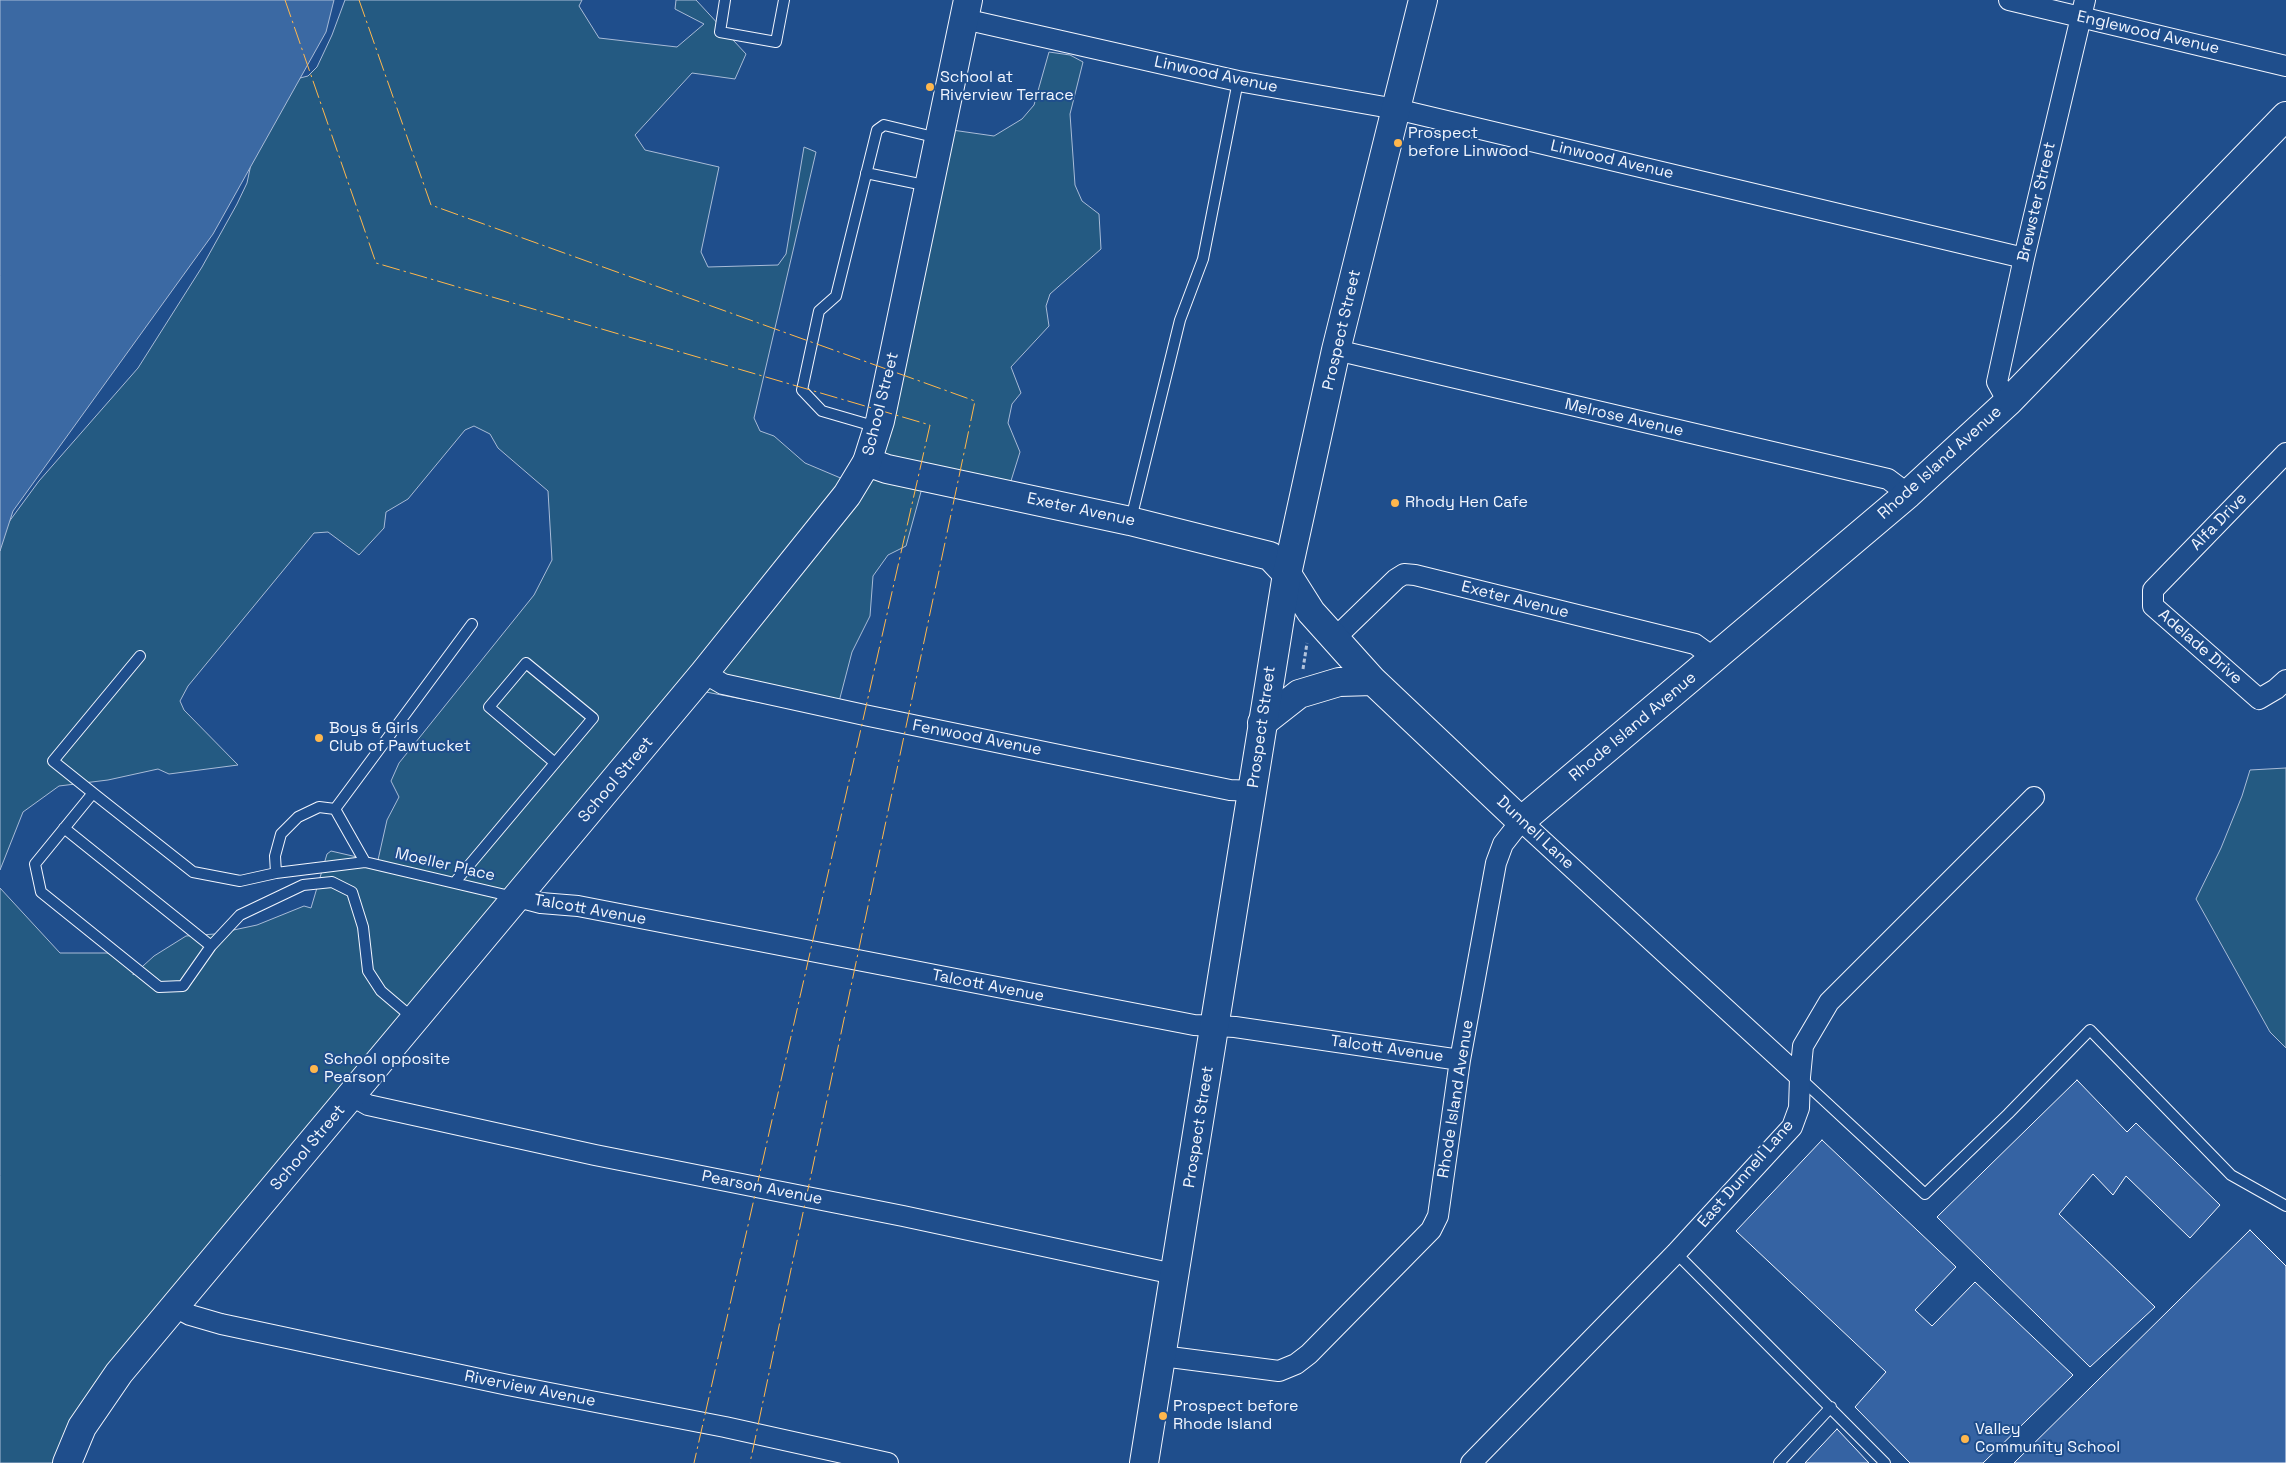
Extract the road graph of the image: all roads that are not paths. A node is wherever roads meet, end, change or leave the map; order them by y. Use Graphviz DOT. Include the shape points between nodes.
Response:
graph roads {
  1 [pos="725,0"];
  2 [pos="784,0"];
  3 [pos="1422,0"];
  4 [pos="2009,0"];
  5 [pos="2083,8"];
  6 [pos="966,10"];
  7 [pos="2286,66"];
  8 [pos="1238,81"];
  9 [pos="1396,109"];
  10 [pos="2286,116"];
  11 [pos="939,138"];
  12 [pos="866,173"];
  13 [pos="929,186"];
  14 [pos="2024,258"];
  15 [pos="1336,350"];
  16 [pos="2008,402"];
  17 [pos="878,427"];
  18 [pos="2286,453"];
  19 [pos="867,462"];
  20 [pos="1908,494"];
  21 [pos="1130,521"];
  22 [pos="1287,574"];
  23 [pos="2153,590"];
  24 [pos="472,624"];
  25 [pos="1335,638"];
  26 [pos="140,656"];
  27 [pos="1714,658"];
  28 [pos="704,673"];
  29 [pos="2286,680"];
  30 [pos="1373,681"];
  31 [pos="1262,723"];
  32 [pos="555,763"];
  33 [pos="1253,791"];
  34 [pos="92,793"];
  35 [pos="2034,797"];
  36 [pos="335,809"];
  37 [pos="1521,821"];
  38 [pos="64,828"];
  39 [pos="365,862"];
  40 [pos="276,872"];
  41 [pos="456,882"];
  42 [pos="518,897"];
  43 [pos="211,946"];
  44 [pos="415,1020"];
  45 [pos="1216,1026"];
  46 [pos="1460,1060"];
  47 [pos="1800,1077"];
  48 [pos="352,1096"];
  49 [pos="2286,1206"];
  50 [pos="1676,1252"];
  51 [pos="1174,1274"];
  52 [pos="175,1307"];
  53 [pos="1162,1356"];
  54 [pos="1831,1408"];
  55 [pos="67,1463"];
  56 [pos="888,1463"];
  57 [pos="1144,1463"];
  58 [pos="1471,1463"];
  59 [pos="1779,1463"];
  60 [pos="1885,1463"];
  1 -- 2 [label="lane" via="720,32 776,42"];
  3 -- 9 [label="main road, Prospect Street"];
  4 -- 5 [label="street, Englewood Avenue"];
  5 -- 7 [label="street, Englewood Avenue"];
  5 -- 14 [label="street, Brewster Street"];
  6 -- 8 [label="street, Linwood Avenue"];
  6 -- 11 [label="main road, School Street"];
  8 -- 9 [label="street, Linwood Avenue"];
  8 -- 21 [label="lane" via="1203,259 1180,320"];
  9 -- 14 [label="street, Linwood Avenue"];
  9 -- 15 [label="main road, Prospect Street"];
  10 -- 16 [label="main road, Rhode Island Avenue"];
  11 -- 12 [label="lane" via="884,125 877,130"];
  11 -- 13 [label="main road, School Street"];
  12 -- 13 [label="lane"];
  12 -- 17 [label="lane" via="836,296 819,311 802,390 822,411"];
  13 -- 17 [label="main road, School Street"];
  14 -- 16 [label="street, Brewster Street" via="1998,382"];
  15 -- 20 [label="street, Melrose Avenue" via="1888,479"];
  15 -- 22 [label="main road, Prospect Street"];
  16 -- 20 [label="main road, Rhode Island Avenue"];
  17 -- 19 [label="main road, School Street"];
  18 -- 23 [label="street, Alfa Drive"];
  19 -- 21 [label="main road, Exeter Avenue"];
  19 -- 28 [label="main road, School Street" via="847,495"];
  20 -- 27 [label="main road, Rhode Island Avenue"];
  21 -- 22 [label="main road, Exeter Avenue" via="1270,556"];
  22 -- 25 [label="main road, Dunnell Lane" via="1311,612"];
  22 -- 31 [label="main road, Prospect Street"];
  23 -- 29 [label="street, Adelade Drive" via="2154,606 2259,699"];
  24 -- 36 [label="lane"];
  25 -- 27 [label="street, Exeter Avenue" via="1396,579 1409,574 1695,644"];
  25 -- 30 [label="main road, Dunnell Lane"];
  26 -- 34 [label="lane, Moeller Place" via="53,761"];
  27 -- 37 [label="main road, Rhode Island Avenue"];
  28 -- 33 [label="street, Fenwood Avenue" via="723,684 869,716 1230,790"];
  28 -- 42 [label="main road, School Street"];
  30 -- 31 [label="main road" via="1339,682 1299,694"];
  30 -- 37 [label="main road, Dunnell Lane"];
  31 -- 33 [label="main road, Prospect Street"];
  32 -- 32 [label="lane" via="593,718 526,663 489,708"];
  32 -- 41 [label="lane"];
  33 -- 45 [label="main road, Prospect Street"];
  34 -- 38 [label="lane"];
  34 -- 40 [label="lane, Moeller Place" via="193,872 240,881"];
  35 -- 47 [label="street, East Dunnell Lane" via="1829,1002 1803,1046"];
  36 -- 39 [label="lane"];
  36 -- 40 [label="lane" via="319,807 298,817 281,834 275,856"];
  37 -- 46 [label="street, Rhode Island Avenue" via="1503,844 1496,863"];
  37 -- 47 [label="street, Dunnell Lane"];
  38 -- 43 [label="lane"];
  38 -- 43 [label="lane" via="35,864 41,892 159,987 183,986"];
  39 -- 40 [label="lane, Moeller Place"];
  39 -- 41 [label="lane, Moeller Place"];
  41 -- 42 [label="lane, Moeller Place"];
  42 -- 44 [label="main road, School Street"];
  42 -- 45 [label="street, Talcott Avenue" via="1174,1022"];
  43 -- 44 [label="lane" via="240,915 303,885 332,882 352,892 363,927 368,971 381,991"];
  44 -- 48 [label="main road, School Street"];
  45 -- 46 [label="street, Talcott Avenue"];
  45 -- 51 [label="main road, Prospect Street"];
  46 -- 53 [label="street, Rhode Island Avenue" via="1438,1216 1431,1230 1309,1354 1279,1371"];
  47 -- 49 [label="lane" via="1925,1194 2090,1030 2231,1175"];
  47 -- 50 [label="street, East Dunnell Lane" via="1799,1108 1792,1127"];
  48 -- 51 [label="street, Pearson Avenue" via="368,1105 595,1156 902,1216"];
  48 -- 52 [label="main road, School Street"];
  50 -- 54 [label="lane"];
  50 -- 58 [label="street, East Dunnell Lane"];
  51 -- 53 [label="main road, Prospect Street"];
  52 -- 55 [label="main road, School Street" via="119,1373 82,1427"];
  52 -- 56 [label="street, Riverview Avenue" via="221,1324"];
  53 -- 57 [label="main road, Prospect Street"];
  54 -- 59 [label="lane"];
  54 -- 60 [label="lane"];
}
